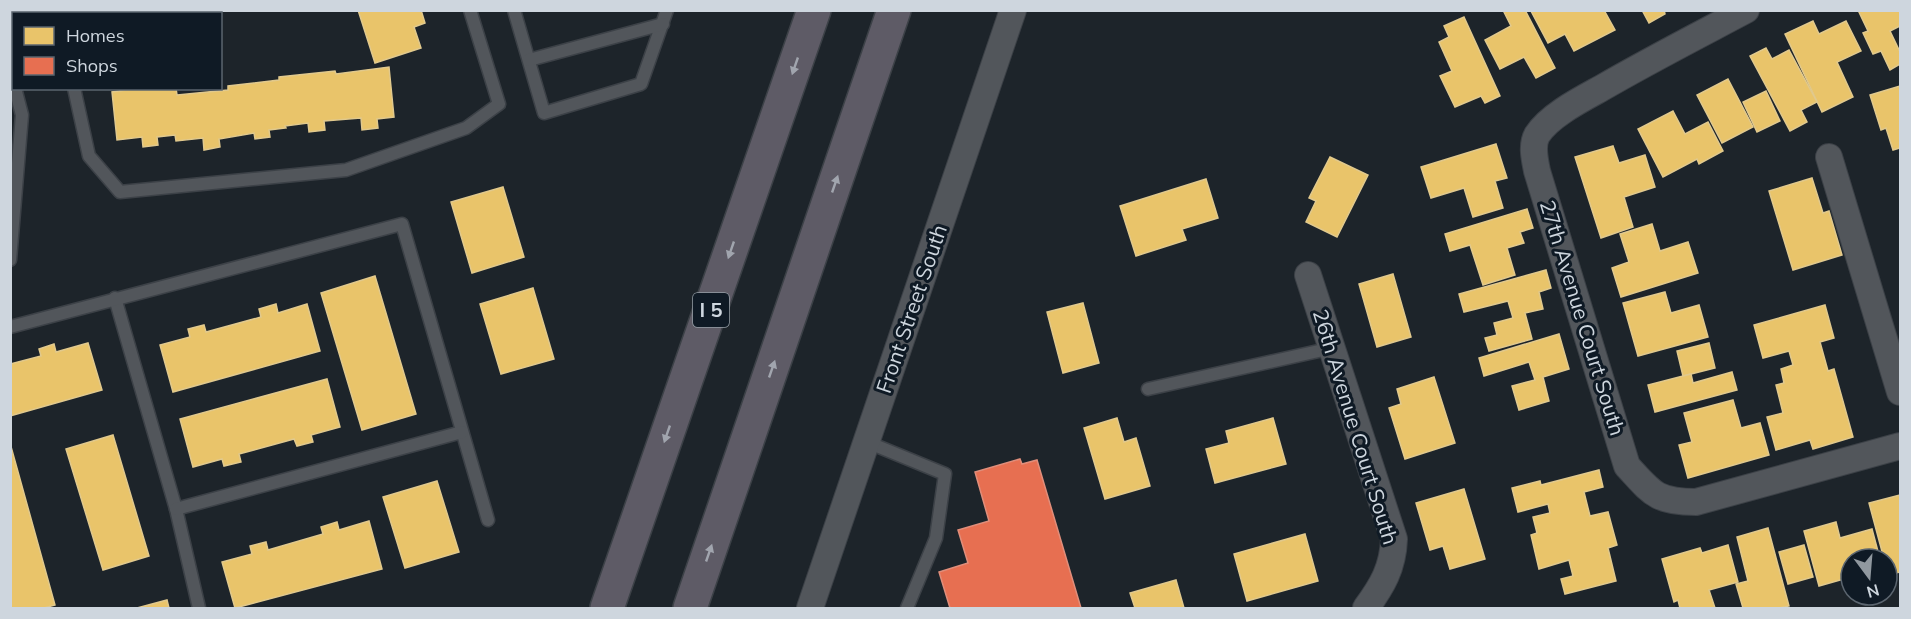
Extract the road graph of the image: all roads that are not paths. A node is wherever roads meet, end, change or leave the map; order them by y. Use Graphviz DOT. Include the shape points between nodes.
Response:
graph roads {
  1 [pos="470,10"];
  2 [pos="514,10"];
  3 [pos="667,10"];
  4 [pos="814,10"];
  5 [pos="894,10"];
  6 [pos="1013,10"];
  7 [pos="1746,10"];
  8 [pos="663,24"];
  9 [pos="529,60"];
  10 [pos="16,90"];
  11 [pos="74,90"];
  12 [pos="1829,157"];
  13 [pos="10,260"];
  14 [pos="1308,275"];
  15 [pos="115,298"];
  16 [pos="10,327"];
  17 [pos="1332,348"];
  18 [pos="1148,389"];
  19 [pos="1900,392"];
  20 [pos="462,432"];
  21 [pos="867,442"];
  22 [pos="1900,446"];
  23 [pos="176,508"];
  24 [pos="488,520"];
  25 [pos="199,609"];
  26 [pos="607,609"];
  27 [pos="690,609"];
  28 [pos="810,609"];
  29 [pos="907,609"];
  30 [pos="1365,609"];
  1 -- 11 [label="lane" via="499,104 466,128 346,170 120,192 89,156"];
  2 -- 9 [label="lane"];
  3 -- 8 [label="lane"];
  4 -- 26 [label="highway, I 5, one-way"];
  27 -- 5 [label="highway, one-way"];
  6 -- 21 [label="street, Front Street South"];
  7 -- 22 [label="street, 27th Avenue Court South" via="1571,106 1536,137 1537,171 1627,466 1663,499 1696,502"];
  8 -- 9 [label="lane"];
  8 -- 9 [label="lane" via="641,84 544,113"];
  10 -- 13 [label="lane" via="22,115"];
  12 -- 19 [label="street"];
  14 -- 17 [label="street, 26th Avenue Court South"];
  15 -- 16 [label="lane"];
  15 -- 20 [label="lane" via="402,224"];
  15 -- 23 [label="lane"];
  17 -- 18 [label="lane"];
  17 -- 30 [label="street, 26th Avenue Court South" via="1394,540 1394,557 1381,587"];
  20 -- 23 [label="lane"];
  20 -- 24 [label="lane"];
  21 -- 28 [label="street, Front Street South"];
  21 -- 29 [label="lane" via="945,474 936,538"];
  23 -- 25 [label="lane"];
}
